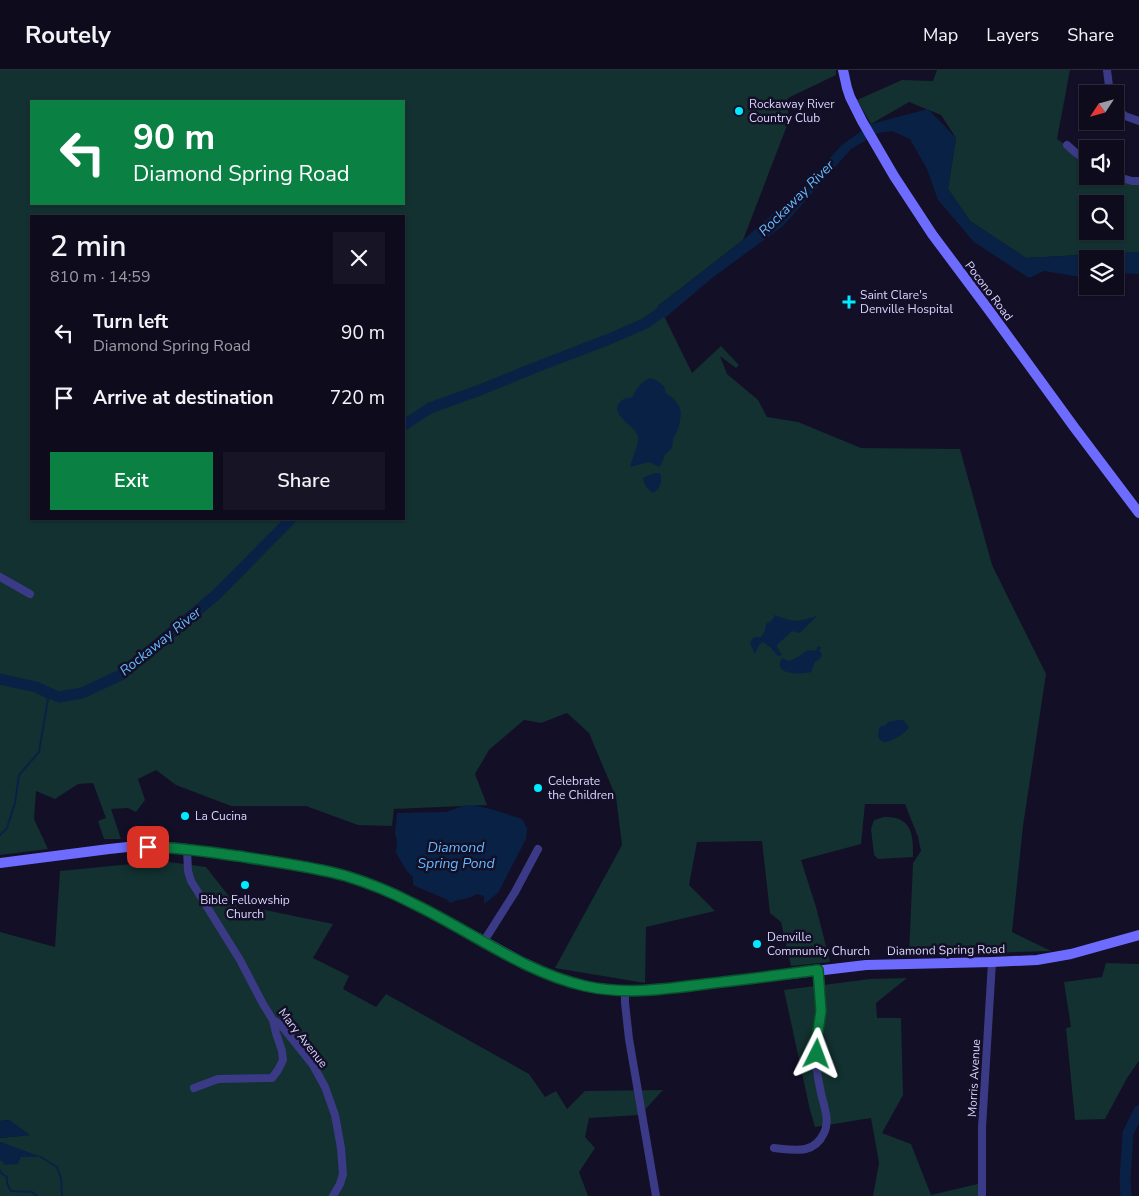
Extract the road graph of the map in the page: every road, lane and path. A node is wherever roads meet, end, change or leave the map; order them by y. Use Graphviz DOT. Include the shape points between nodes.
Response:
graph roads {
  1 [pos="843,70"];
  2 [pos="1106,70"];
  3 [pos="1108,85"];
  4 [pos="1124,115"];
  5 [pos="1139,121"];
  6 [pos="1067,145"];
  7 [pos="1079,154"];
  8 [pos="1124,179"];
  9 [pos="1139,181"];
  10 [pos="1139,513"];
  11 [pos="0,577"];
  12 [pos="30,594"];
  13 [pos="187,849"];
  14 [pos="538,849"];
  15 [pos="0,863"];
  16 [pos="1139,935"];
  17 [pos="484,941"];
  18 [pos="992,962"];
  19 [pos="818,970"];
  20 [pos="625,991"];
  21 [pos="273,1020"];
  22 [pos="194,1088"];
  23 [pos="774,1148"];
  24 [pos="333,1196"];
  25 [pos="656,1196"];
  26 [pos="982,1196"];
  1 -- 10 [label="street, Pocono Road" via="850,97 906,196"];
  2 -- 3 [label="street"];
  4 -- 5 [label="street"];
  6 -- 7 [label="street"];
  8 -- 9 [label="street"];
  11 -- 12 [label="street"];
  13 -- 15 [label="street, Diamond Spring Road" via="126,847"];
  13 -- 17 [label="street, Diamond Spring Road" via="309,867 346,876 388,891"];
  13 -- 21 [label="street, Mary Avenue" via="191,881 237,954"];
  14 -- 17 [label="street"];
  16 -- 18 [label="street, Diamond Spring Road" via="1058,956"];
  17 -- 20 [label="street, Diamond Spring Road" via="555,977 585,986"];
  18 -- 19 [label="street, Diamond Spring Road" via="866,965"];
  18 -- 26 [label="street, Morris Avenue" via="982,1128"];
  19 -- 20 [label="street, Diamond Spring Road"];
  19 -- 23 [label="street" via="821,1011 816,1044 827,1121 825,1132 812,1147 803,1151"];
  20 -- 25 [label="street" via="629,1039"];
  21 -- 22 [label="street" via="283,1060 272,1078 218,1079"];
  21 -- 24 [label="street, Mary Avenue" via="281,1025 313,1065 326,1087 335,1115 343,1174"];
}
